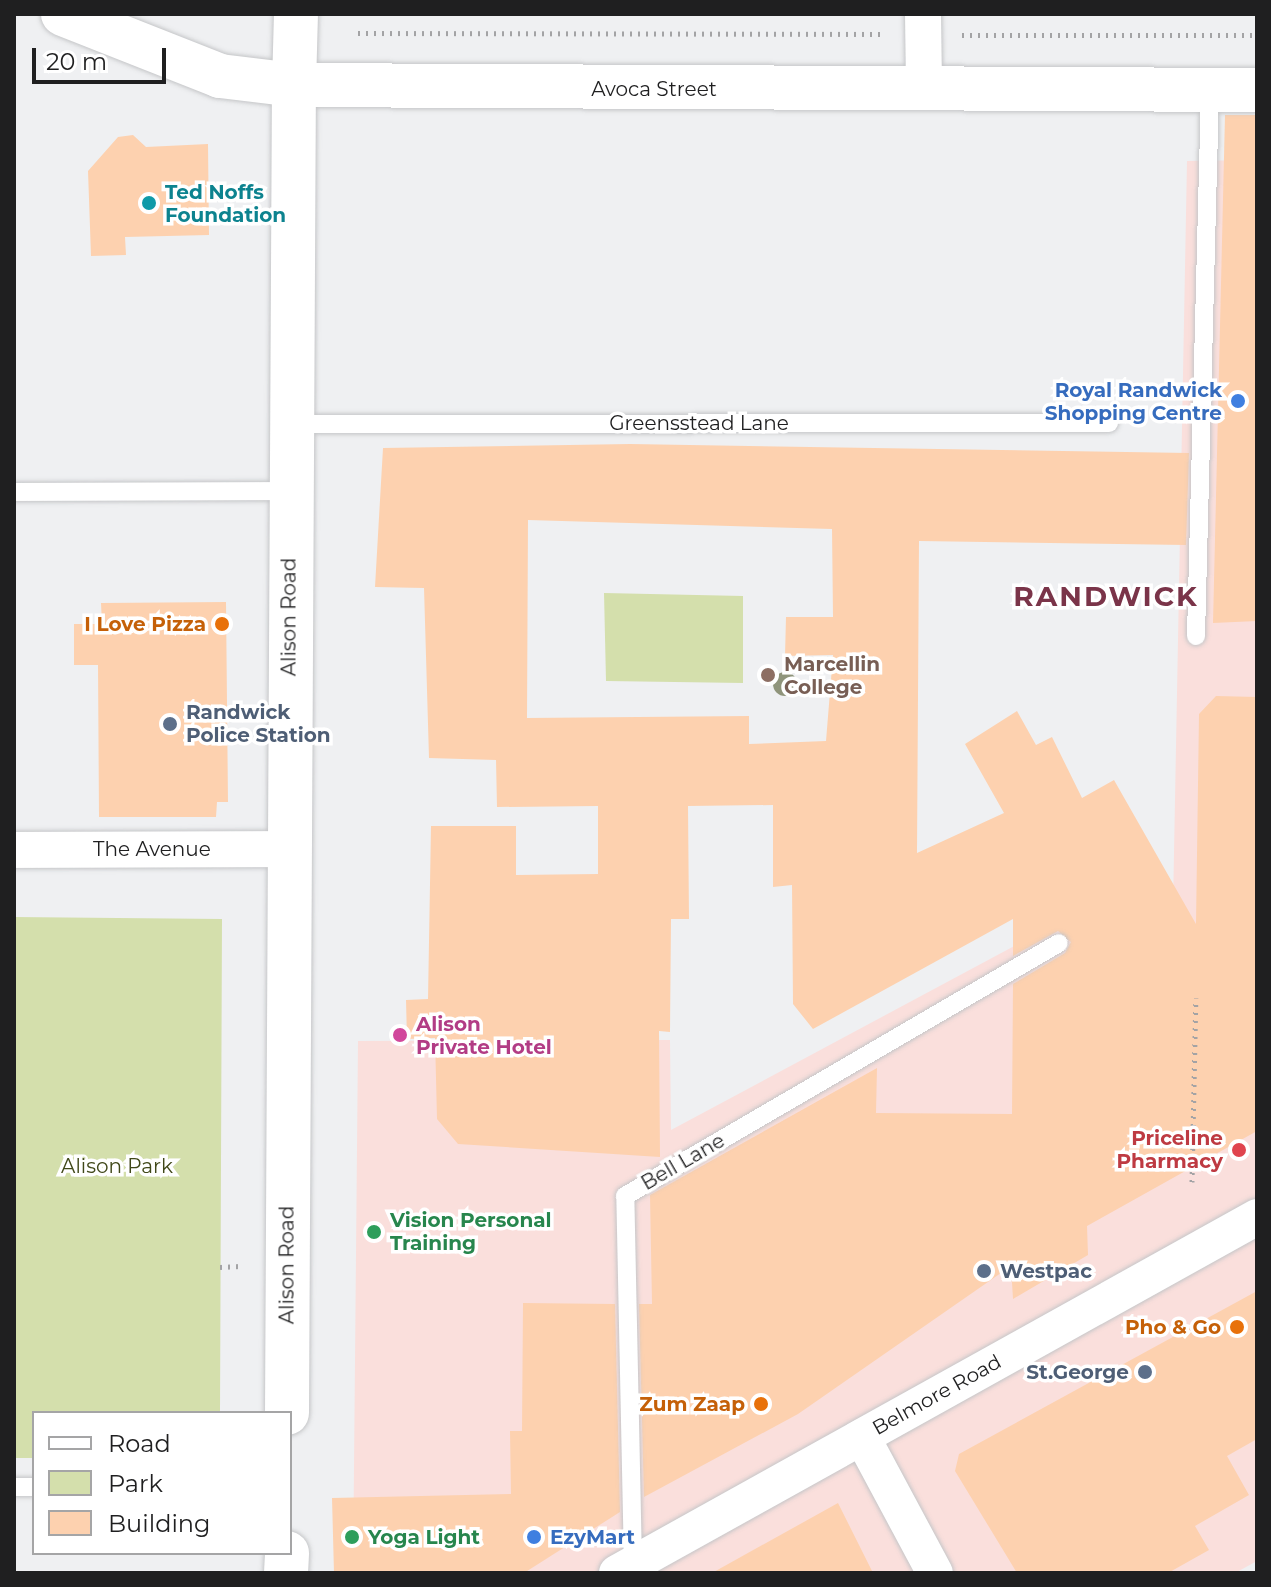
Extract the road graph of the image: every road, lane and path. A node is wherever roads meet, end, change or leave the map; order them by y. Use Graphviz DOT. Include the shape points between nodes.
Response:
graph roads {
  1 [pos="63,14"];
  2 [pos="296,14"];
  3 [pos="923,24"];
  4 [pos="358,33"];
  5 [pos="1257,35"];
  6 [pos="294,85"];
  7 [pos="924,90"];
  8 [pos="1210,90"];
  9 [pos="1257,90"];
  10 [pos="1109,423"];
  11 [pos="290,424"];
  12 [pos="289,491"];
  13 [pos="14,492"];
  14 [pos="1196,636"];
  15 [pos="290,849"];
  16 [pos="14,850"];
  17 [pos="1059,943"];
  18 [pos="1196,998"];
  19 [pos="1192,1182"];
  20 [pos="1257,1217"];
  21 [pos="241,1266"];
  22 [pos="220,1267"];
  23 [pos="287,1411"];
  24 [pos="862,1437"];
  25 [pos="625,1568"];
  26 [pos="935,1573"];
  1 -- 6 [label="main road, Avoca Street" via="220,76"];
  2 -- 6 [label="main road, Alison Road"];
  3 -- 4 [label="path"];
  3 -- 5 [label="path"];
  3 -- 7 [label="street"];
  6 -- 7 [label="main road, Avoca Street"];
  6 -- 11 [label="main road, Alison Road"];
  7 -- 8 [label="main road, Avoca Street"];
  8 -- 9 [label="main road, Avoca Street"];
  8 -- 14 [label="lane"];
  10 -- 11 [label="lane, Greensstead Lane"];
  11 -- 12 [label="main road, Alison Road"];
  12 -- 13 [label="lane"];
  12 -- 15 [label="main road, Alison Road"];
  15 -- 16 [label="street, The Avenue"];
  15 -- 23 [label="main road, Alison Road"];
  17 -- 25 [label="lane, Bell Lane" via="625,1196"];
  18 -- 19 [label="path"];
  20 -- 24 [label="street, Belmore Road"];
  21 -- 22 [label="path"];
  24 -- 25 [label="street, Belmore Road"];
  24 -- 26 [label="street"];
}
